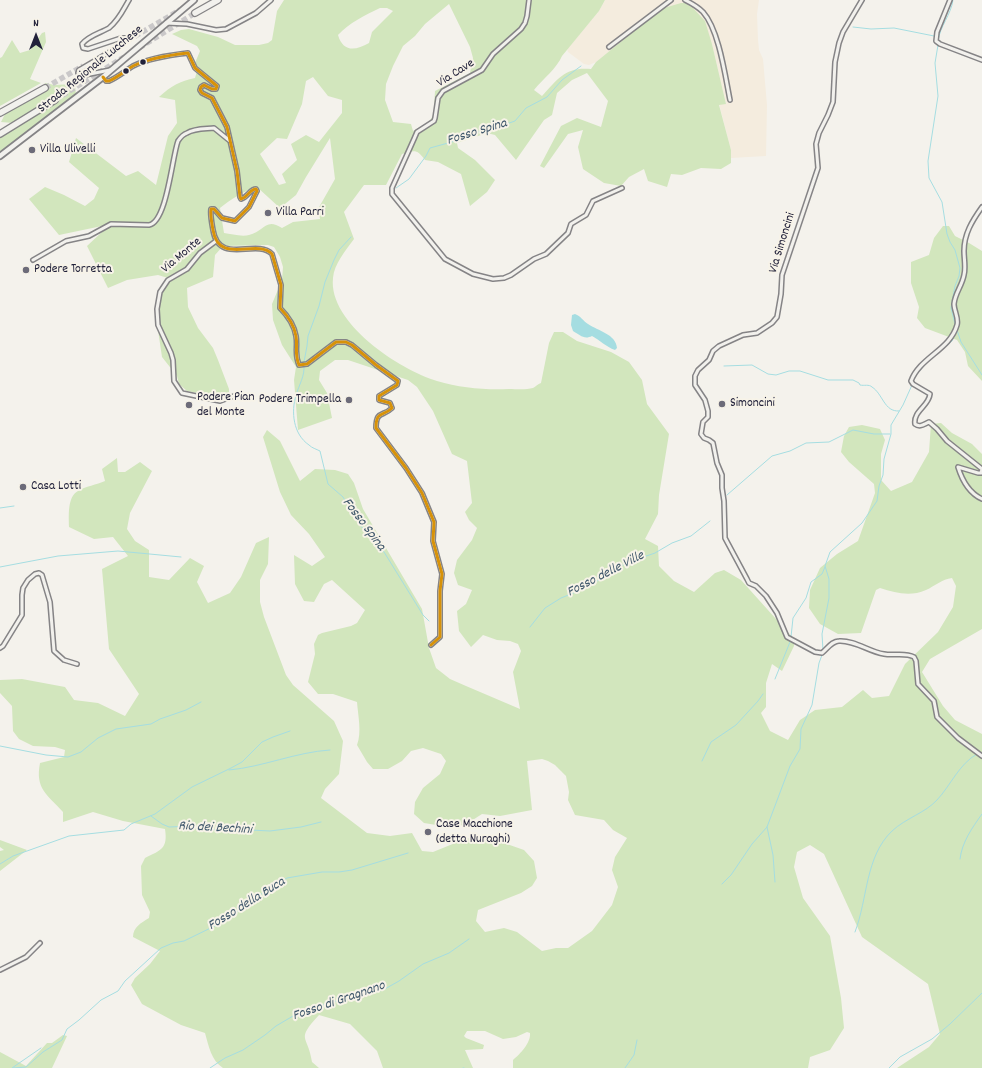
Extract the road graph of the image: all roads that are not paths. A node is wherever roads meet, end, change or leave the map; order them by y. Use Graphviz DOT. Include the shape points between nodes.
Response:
graph roads {
  1 [pos="129,0"];
  2 [pos="194,0"];
  3 [pos="218,0"];
  4 [pos="271,0"];
  5 [pos="529,0"];
  6 [pos="671,0"];
  7 [pos="685,0"];
  8 [pos="862,0"];
  9 [pos="950,0"];
  10 [pos="196,13"];
  11 [pos="166,23"];
  12 [pos="609,48"];
  13 [pos="982,60"];
  14 [pos="112,70"];
  15 [pos="103,77"];
  16 [pos="45,88"];
  17 [pos="55,100"];
  18 [pos="730,100"];
  19 [pos="0,113"];
  20 [pos="0,134"];
  21 [pos="231,142"];
  22 [pos="0,156"];
  23 [pos="622,188"];
  24 [pos="982,207"];
  25 [pos="216,241"];
  26 [pos="33,260"];
  27 [pos="234,396"];
  28 [pos="982,499"];
  29 [pos="431,645"];
  30 [pos="0,648"];
  31 [pos="77,664"];
  32 [pos="982,756"];
  33 [pos="40,943"];
  34 [pos="0,970"];
  1 -- 14 [label="street" via="121,15 110,27 82,44 83,48 88,49 125,38 123,44 78,72 85,75"];
  2 -- 11 [label="main road, Strada Regionale Lucchese"];
  3 -- 10 [label="highway"];
  4 -- 11 [label="street" via="256,13 226,29"];
  5 -- 23 [label="street, Via Cave" via="527,16 521,29 493,54 482,70 440,94 434,121 417,132 403,160 391,191 393,196 445,259 473,274 493,279 511,275 546,254 568,233 571,224 586,215 592,201"];
  6 -- 12 [label="street"];
  7 -- 18 [label="street" via="700,9 711,25"];
  8 -- 32 [label="street, Via Simoncini" via="839,43 835,62 833,102 816,144 818,168 782,275 777,317 757,333 719,346 698,370 695,385 705,400 708,411 701,434 713,444 722,475 725,540 748,581 754,584 774,607 787,637 818,653 822,653 832,643 840,640 878,653 907,654 914,657 918,684 934,701 937,717 950,732"];
  9 -- 13 [label="street" via="936,41"];
  11 -- 14 [label="main road, Strada Regionale Lucchese"];
  14 -- 15 [label="main road, Strada Regionale Lucchese"];
  15 -- 21 [label="street, Via Monte" via="110,81 138,64 188,53 195,68 216,85 215,89 204,85 200,90 214,100 228,128"];
  15 -- 22 [label="main road, Strada Regionale Lucchese"];
  16 -- 19 [label="highway"];
  17 -- 20 [label="highway"];
  21 -- 25 [label="street, Via Monte" via="240,197 244,198 254,189 257,191 249,207 236,221 222,218 211,209"];
  21 -- 26 [label="street" via="214,128 186,133 179,140 166,195 157,220 153,224 111,224 89,236 66,240"];
  24 -- 28 [label="street" via="965,238 964,275 954,303 956,326 947,344 928,359 911,381 930,394 930,399 915,418 915,424 921,426 929,422 947,441 982,469 981,473 978,473 958,467 968,487"];
  25 -- 27 [label="street, Via Monte" via="187,269 168,280 160,292 158,325 171,353 174,381 182,393 220,401"];
  25 -- 29 [label="street" via="222,247 230,249 261,249 272,254 281,285 280,308 289,317 296,336 296,357 300,365 307,364 336,342 346,342 398,381 397,385 379,396 379,400 390,403 392,408 379,415 376,428 418,487 434,522 433,541 442,574 440,637"];
  30 -- 31 [label="street" via="22,615 23,588 28,580 39,573 42,575 50,602 54,651 64,660"];
  33 -- 34 [label="street" via="26,957"];
}
